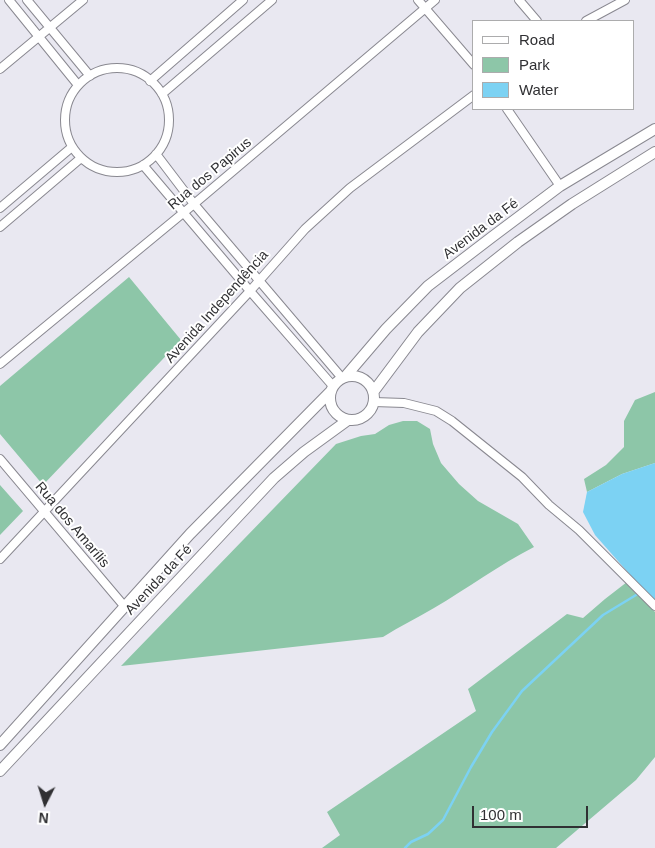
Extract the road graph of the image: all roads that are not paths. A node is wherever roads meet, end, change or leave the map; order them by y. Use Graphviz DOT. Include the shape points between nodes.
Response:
graph roads {
  1 [pos="9,0"];
  2 [pos="27,0"];
  3 [pos="83,0"];
  4 [pos="243,0"];
  5 [pos="272,0"];
  6 [pos="418,0"];
  7 [pos="435,0"];
  8 [pos="519,0"];
  9 [pos="620,1"];
  10 [pos="425,8"];
  11 [pos="537,20"];
  12 [pos="588,20"];
  13 [pos="50,28"];
  14 [pos="40,36"];
  15 [pos="472,63"];
  16 [pos="0,70"];
  17 [pos="90,76"];
  18 [pos="150,81"];
  19 [pos="78,85"];
  20 [pos="162,94"];
  21 [pos="472,96"];
  22 [pos="508,110"];
  23 [pos="655,129"];
  24 [pos="72,147"];
  25 [pos="655,152"];
  26 [pos="156,154"];
  27 [pos="81,158"];
  28 [pos="143,165"];
  29 [pos="560,186"];
  30 [pos="194,204"];
  31 [pos="0,208"];
  32 [pos="182,213"];
  33 [pos="0,227"];
  34 [pos="258,281"];
  35 [pos="250,291"];
  36 [pos="0,364"];
  37 [pos="344,377"];
  38 [pos="332,389"];
  39 [pos="374,391"];
  40 [pos="374,402"];
  41 [pos="348,420"];
  42 [pos="0,459"];
  43 [pos="44,512"];
  44 [pos="0,559"];
  45 [pos="655,606"];
  46 [pos="124,607"];
  47 [pos="0,745"];
  48 [pos="0,771"];
  1 -- 14 [label="street"];
  2 -- 13 [label="street"];
  3 -- 13 [label="street"];
  4 -- 18 [label="street"];
  5 -- 20 [label="street"];
  6 -- 10 [label="street"];
  7 -- 10 [label="street, Rua dos Papirus"];
  8 -- 11 [label="street"];
  9 -- 12 [label="street"];
  10 -- 15 [label="street"];
  10 -- 30 [label="street, Rua dos Papirus"];
  13 -- 14 [label="street"];
  13 -- 17 [label="street"];
  14 -- 16 [label="street"];
  14 -- 19 [label="street"];
  17 -- 18 [label="street" via="105,70 121,69 136,72"];
  17 -- 19 [label="street"];
  18 -- 20 [label="street"];
  19 -- 24 [label="street" via="68,103 65,122"];
  20 -- 26 [label="street" via="168,109 168,125"];
  21 -- 34 [label="street, Avenida Independência" via="350,188 305,229"];
  22 -- 29 [label="street"];
  23 -- 29 [label="main road, Avenida da Fé"];
  24 -- 27 [label="street"];
  24 -- 31 [label="street"];
  25 -- 39 [label="main road" via="572,204 460,288 418,332"];
  26 -- 28 [label="street"];
  26 -- 30 [label="street"];
  27 -- 28 [label="street" via="97,168 116,172"];
  27 -- 33 [label="street"];
  28 -- 32 [label="street"];
  29 -- 37 [label="main road, Avenida da Fé" via="428,286"];
  30 -- 32 [label="street, Rua dos Papirus"];
  30 -- 34 [label="street"];
  32 -- 35 [label="street"];
  32 -- 36 [label="street, Rua dos Papirus"];
  34 -- 35 [label="street, Avenida Independência"];
  34 -- 37 [label="street"];
  35 -- 38 [label="street"];
  35 -- 43 [label="street, Avenida Independência"];
  37 -- 38 [label="main road"];
  37 -- 39 [label="main road" via="362,378"];
  38 -- 41 [label="main road" via="333,410"];
  38 -- 46 [label="main road, Avenida da Fé" via="190,534"];
  39 -- 40 [label="main road"];
  40 -- 41 [label="main road" via="372,409 362,418"];
  40 -- 45 [label="street" via="404,403 436,411 452,421 522,478"];
  41 -- 48 [label="main road, Avenida da Fé" via="274,478"];
  42 -- 43 [label="street, Rua dos Amarílis"];
  43 -- 44 [label="street, Avenida Independência"];
  43 -- 46 [label="street, Rua dos Amarílis"];
  46 -- 47 [label="main road, Avenida da Fé"];
}
